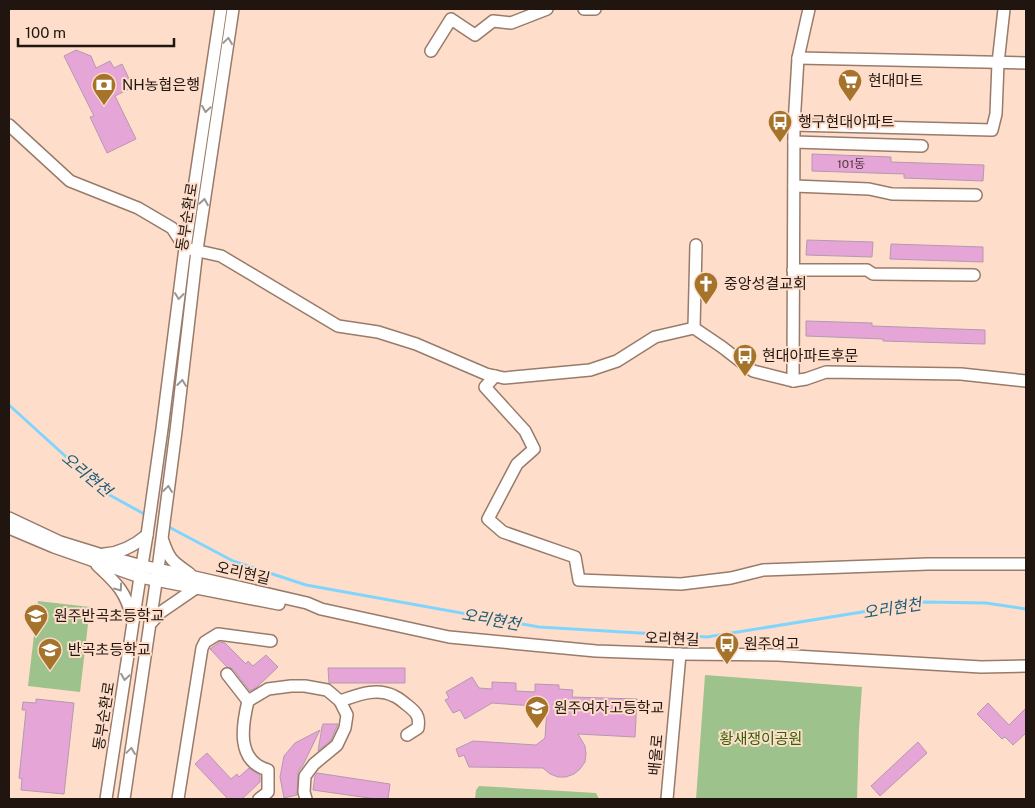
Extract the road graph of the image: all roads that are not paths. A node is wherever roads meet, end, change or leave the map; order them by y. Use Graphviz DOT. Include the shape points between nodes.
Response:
graph roads {
  1 [pos="221,9"];
  2 [pos="233,9"];
  3 [pos="547,9"];
  4 [pos="584,9"];
  5 [pos="594,9"];
  6 [pos="809,9"];
  7 [pos="1004,9"];
  8 [pos="431,51"];
  9 [pos="798,58"];
  10 [pos="998,63"];
  11 [pos="1026,63"];
  12 [pos="794,124"];
  13 [pos="9,125"];
  14 [pos="794,142"];
  15 [pos="922,146"];
  16 [pos="794,186"];
  17 [pos="976,195"];
  18 [pos="696,245"];
  19 [pos="185,248"];
  20 [pos="197,250"];
  21 [pos="794,270"];
  22 [pos="974,275"];
  23 [pos="694,328"];
  24 [pos="495,376"];
  25 [pos="793,381"];
  26 [pos="1026,381"];
  27 [pos="9,518"];
  28 [pos="9,528"];
  29 [pos="147,535"];
  30 [pos="162,538"];
  31 [pos="97,558"];
  32 [pos="1026,564"];
  33 [pos="141,572"];
  34 [pos="158,575"];
  35 [pos="195,582"];
  36 [pos="133,621"];
  37 [pos="150,624"];
  38 [pos="272,641"];
  39 [pos="680,654"];
  40 [pos="1026,666"];
  41 [pos="227,674"];
  42 [pos="248,700"];
  43 [pos="340,701"];
  44 [pos="407,735"];
  45 [pos="106,799"];
  46 [pos="124,799"];
  47 [pos="178,799"];
  48 [pos="259,799"];
  49 [pos="306,799"];
  50 [pos="668,799"];
  1 -- 19 [label="street, 동부순환로, one-way"];
  20 -- 2 [label="street, 동부순환로, one-way"];
  3 -- 8 [label="street" via="511,23 493,21 475,35 451,19"];
  4 -- 5 [label="street"];
  6 -- 9 [label="street"];
  7 -- 10 [label="street"];
  9 -- 10 [label="street"];
  9 -- 12 [label="street"];
  10 -- 11 [label="street"];
  10 -- 12 [label="street" via="996,114 992,130"];
  12 -- 14 [label="street"];
  13 -- 19 [label="street" via="70,181 138,208 172,228"];
  14 -- 15 [label="street"];
  14 -- 16 [label="street"];
  16 -- 17 [label="street" via="869,189 892,194"];
  16 -- 21 [label="street"];
  18 -- 23 [label="street"];
  19 -- 20 [label="street"];
  19 -- 29 [label="street, 동부순환로, one-way"];
  20 -- 24 [label="street" via="221,256 338,326 378,332 416,344"];
  30 -- 20 [label="street, 동부순환로, one-way"];
  21 -- 22 [label="street"];
  21 -- 25 [label="street"];
  23 -- 24 [label="street" via="655,337 617,361 590,370 504,378"];
  23 -- 25 [label="street" via="753,371"];
  24 -- 32 [label="street" via="486,387 525,431 534,449 517,464 488,519 503,532 575,558 579,580 681,584 731,578 763,570"];
  25 -- 26 [label="street" via="826,372 961,374"];
  27 -- 31 [label="street"];
  28 -- 31 [label="street" via="54,547"];
  29 -- 31 [label="street" via="137,544"];
  29 -- 33 [label="street, 동부순환로"];
  30 -- 34 [label="street"];
  30 -- 35 [label="street" via="173,561"];
  31 -- 33 [label="street"];
  31 -- 36 [label="street, one-way" via="119,586"];
  33 -- 34 [label="street, 오리현길"];
  33 -- 36 [label="street, 동부순환로"];
  34 -- 35 [label="street, 오리현길"];
  34 -- 37 [label="street"];
  35 -- 37 [label="street"];
  35 -- 39 [label="street, 오리현길" via="308,610 321,609 449,637 596,651"];
  36 -- 45 [label="street, 동부순환로, one-way"];
  46 -- 37 [label="street, one-way"];
  38 -- 47 [label="street" via="218,634 205,642"];
  39 -- 40 [label="street, 오리현길" via="778,655 981,667"];
  39 -- 50 [label="street, 배울로"];
  41 -- 42 [label="street"];
  42 -- 43 [label="street" via="268,689 305,686 327,690"];
  42 -- 48 [label="street" via="243,727 244,748 248,758 259,768 268,770 268,792"];
  43 -- 44 [label="street" via="366,692 395,696 414,711 419,720 418,728"];
  43 -- 49 [label="street" via="347,715 345,728 337,745 305,776"];
}
